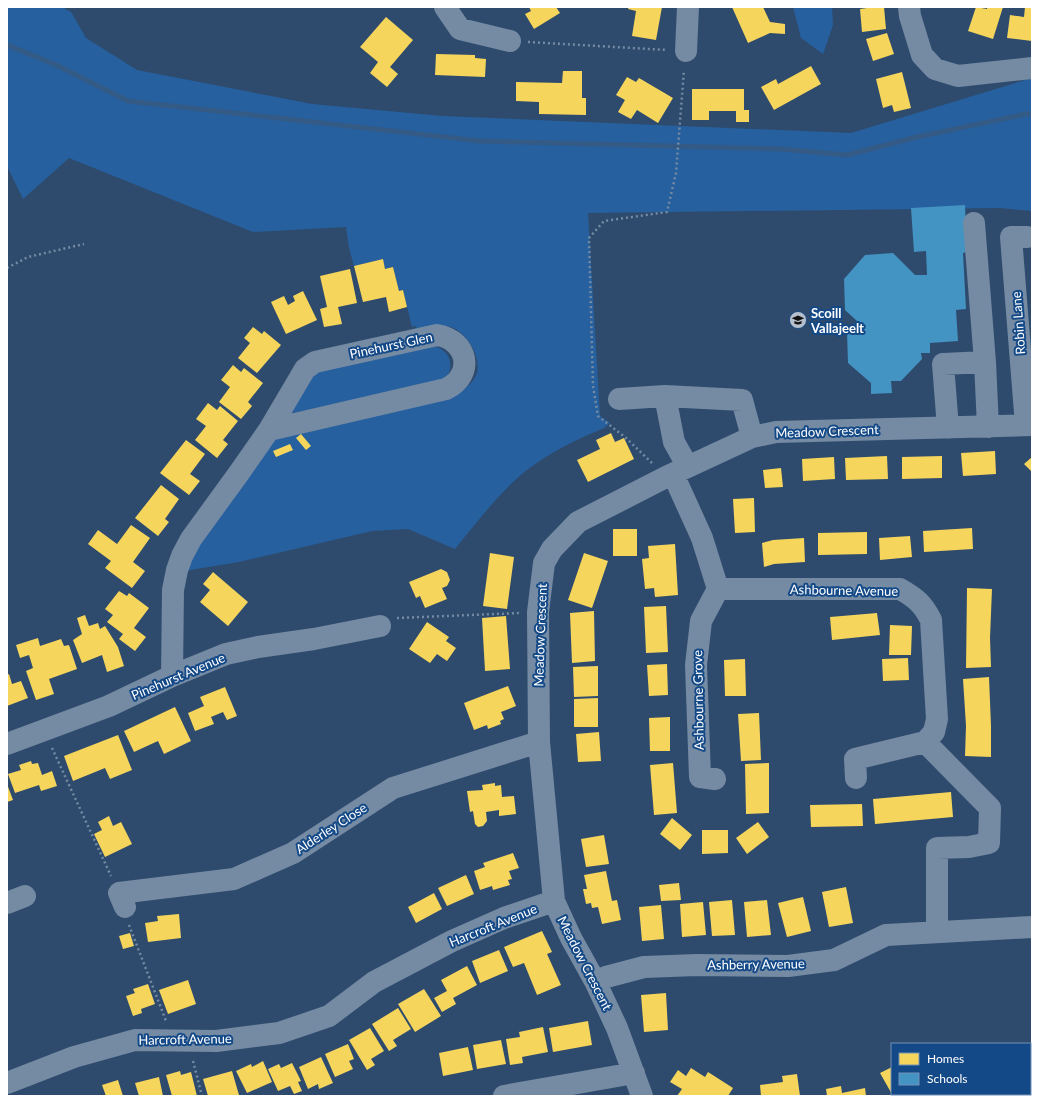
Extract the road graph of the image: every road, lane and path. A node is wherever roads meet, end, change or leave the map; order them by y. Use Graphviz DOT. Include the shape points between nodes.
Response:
graph roads {
  1 [pos="445,7"];
  2 [pos="688,7"];
  3 [pos="909,7"];
  4 [pos="510,41"];
  5 [pos="686,51"];
  6 [pos="1032,68"];
  7 [pos="974,222"];
  8 [pos="1027,237"];
  9 [pos="84,244"];
  10 [pos="7,268"];
  11 [pos="985,362"];
  12 [pos="665,396"];
  13 [pos="619,399"];
  14 [pos="1029,425"];
  15 [pos="988,427"];
  16 [pos="948,428"];
  17 [pos="268,430"];
  18 [pos="752,437"];
  19 [pos="676,472"];
  20 [pos="718,589"];
  21 [pos="538,612"];
  22 [pos="380,626"];
  23 [pos="172,676"];
  24 [pos="44,730"];
  25 [pos="539,742"];
  26 [pos="925,742"];
  27 [pos="7,744"];
  28 [pos="855,761"];
  29 [pos="715,779"];
  30 [pos="119,893"];
  31 [pos="554,901"];
  32 [pos="1032,928"];
  33 [pos="937,932"];
  34 [pos="596,983"];
  35 [pos="181,1040"];
  36 [pos="634,1073"];
  37 [pos="7,1083"];
  38 [pos="202,1096"];
  39 [pos="504,1096"];
  40 [pos="642,1096"];
  1 -- 4 [label="street" via="460,29"];
  2 -- 5 [label="street"];
  3 -- 6 [label="street" via="922,56 935,69 958,76"];
  4 -- 5 [label="path"];
  5 -- 19 [label="path" via="676,173 667,212 604,221 589,238 593,386 598,416"];
  7 -- 11 [label="street"];
  8 -- 14 [label="street, Robin Lane" via="1011,237"];
  9 -- 10 [label="path" via="28,256"];
  11 -- 15 [label="street"];
  11 -- 16 [label="street" via="943,364"];
  12 -- 13 [label="street"];
  12 -- 18 [label="street" via="742,400"];
  12 -- 19 [label="street" via="674,442"];
  14 -- 15 [label="street, Meadow Crescent"];
  15 -- 16 [label="street, Meadow Crescent"];
  16 -- 18 [label="street, Meadow Crescent" via="776,432"];
  17 -- 17 [label="street, Pinehurst Glen" via="446,389 461,375 464,358 460,348 451,339 437,335 315,362 305,369"];
  17 -- 23 [label="street, Pinehurst Glen" via="191,539 174,578"];
  18 -- 19 [label="street, Meadow Crescent"];
  19 -- 20 [label="street" via="702,538"];
  19 -- 21 [label="street, Meadow Crescent" via="578,522 563,537 544,563"];
  20 -- 26 [label="street, Ashbourne Avenue" via="900,589 914,596 924,606 931,620 937,719 934,732"];
  20 -- 29 [label="street, Ashbourne Grove" via="700,621 696,665 700,777"];
  21 -- 22 [label="path" via="396,618"];
  21 -- 25 [label="street, Meadow Crescent"];
  22 -- 23 [label="street, Pinehurst Avenue" via="241,651"];
  23 -- 24 [label="street, Pinehurst Avenue" via="109,706"];
  24 -- 27 [label="street, Pinehurst Avenue"];
  24 -- 30 [label="path"];
  25 -- 30 [label="street, Alderley Close" via="393,788 293,853 234,879"];
  25 -- 31 [label="street, Meadow Crescent"];
  26 -- 28 [label="street"];
  26 -- 33 [label="street" via="990,808 989,843 969,847 937,848"];
  30 -- 35 [label="path" via="129,926"];
  31 -- 34 [label="street, Meadow Crescent"];
  31 -- 35 [label="street, Harcroft Avenue" via="504,918 452,941 374,982 329,1016 279,1033 216,1041"];
  32 -- 33 [label="street, Ashberry Avenue"];
  33 -- 34 [label="street, Ashberry Avenue" via="886,935 834,960 788,966 644,967 606,977"];
  34 -- 36 [label="street, Meadow Crescent"];
  35 -- 37 [label="street, Harcroft Avenue" via="135,1040 74,1057"];
  35 -- 38 [label="path"];
  36 -- 39 [label="street"];
  36 -- 40 [label="street, Meadow Crescent"];
}
